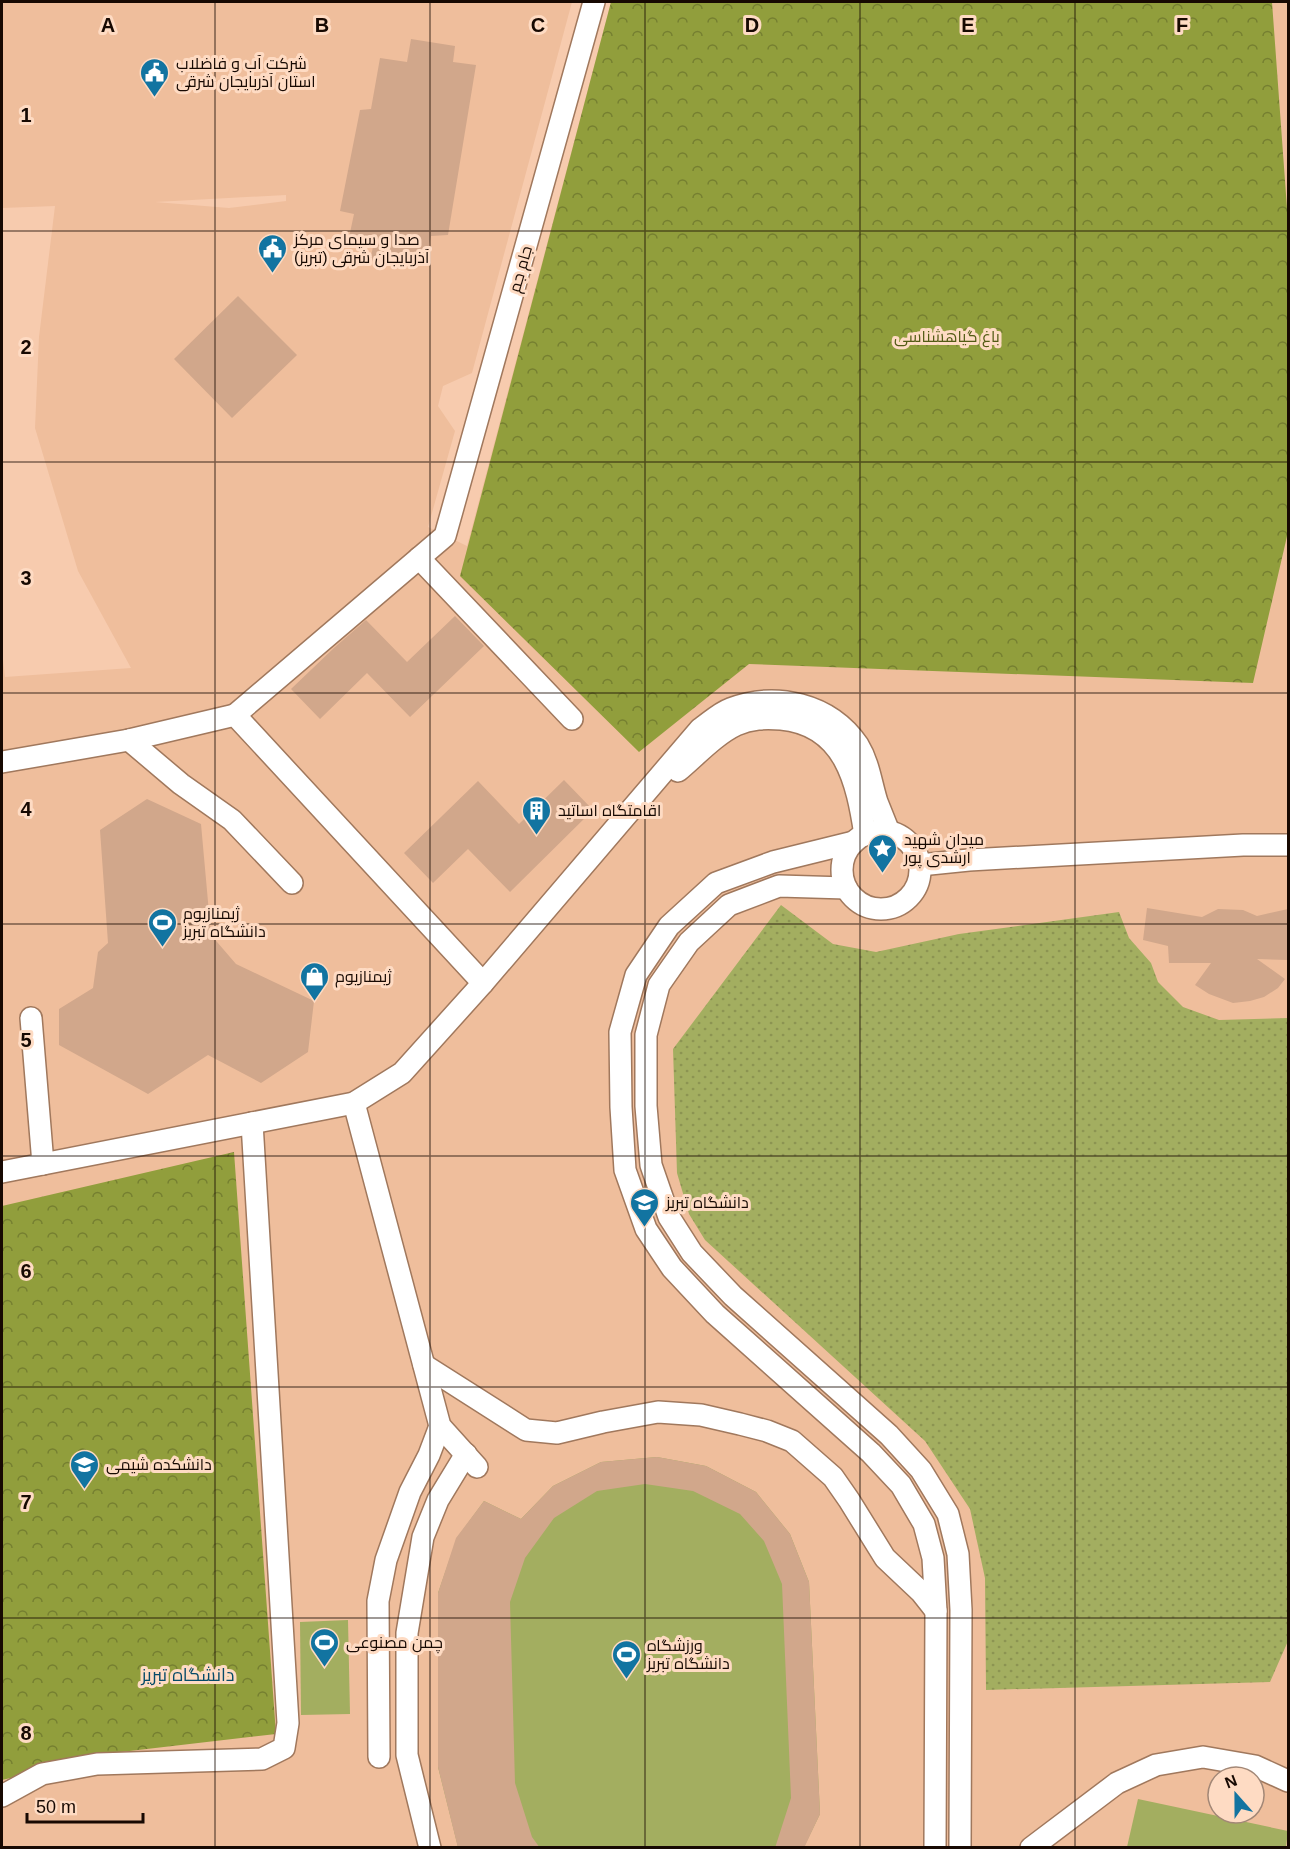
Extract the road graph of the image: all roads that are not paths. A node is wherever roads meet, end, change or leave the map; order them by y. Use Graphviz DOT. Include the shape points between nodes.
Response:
graph roads {
  1 [pos="594,2"];
  2 [pos="419,558"];
  3 [pos="235,715"];
  4 [pos="572,719"];
  5 [pos="129,740"];
  6 [pos="2,762"];
  7 [pos="624,819"];
  8 [pos="889,832"];
  9 [pos="860,838"];
  10 [pos="1288,845"];
  11 [pos="920,865"];
  12 [pos="292,883"];
  13 [pos="846,888"];
  14 [pos="483,983"];
  15 [pos="31,1018"];
  16 [pos="354,1103"];
  17 [pos="252,1123"];
  18 [pos="43,1164"];
  19 [pos="2,1172"];
  20 [pos="424,1365"];
  21 [pos="440,1426"];
  22 [pos="936,1611"];
  23 [pos="379,1757"];
  24 [pos="1288,1781"];
  25 [pos="2,1796"];
  26 [pos="430,1848"];
  27 [pos="935,1848"];
  28 [pos="960,1848"];
  29 [pos="1031,1848"];
  1 -- 2 [label="street, جام جم" via="445,536"];
  2 -- 3 [label="street"];
  2 -- 4 [label="street"];
  3 -- 5 [label="street"];
  3 -- 14 [label="street"];
  5 -- 6 [label="street"];
  5 -- 12 [label="street" via="232,820"];
  7 -- 8 [label="street" via="700,729 728,709 758,700 798,703 832,718 857,745 869,768"];
  7 -- 9 [label="street" via="711,742 735,725 760,717 794,720 822,733 843,755 853,774"];
  7 -- 14 [label="street"];
  8 -- 9 [label="street" via="878,831"];
  8 -- 11 [label="street" via="910,844"];
  9 -- 13 [label="street" via="846,852 842,865"];
  9 -- 22 [label="street" via="773,862 716,883 669,926 636,975 620,1032 626,1170 646,1229 672,1268 715,1314 871,1453 901,1485 924,1524 933,1558"];
  10 -- 11 [label="street"];
  11 -- 13 [label="street" via="915,888 908,898 887,909 863,905"];
  13 -- 28 [label="street" via="779,886 729,905 689,942 659,986 646,1035 651,1165 669,1217 692,1252 733,1296 889,1435 921,1470 948,1514 958,1554 961,1610"];
  14 -- 16 [label="street" via="402,1073"];
  15 -- 18 [label="street"];
  16 -- 17 [label="street"];
  16 -- 20 [label="street"];
  17 -- 18 [label="street"];
  17 -- 25 [label="street" via="288,1711 284,1748 262,1759 97,1764 42,1774"];
  18 -- 19 [label="street"];
  20 -- 21 [label="street"];
  20 -- 22 [label="street" via="526,1430 557,1433 658,1412 701,1415 767,1431 792,1442 833,1478 885,1558"];
  21 -- 23 [label="street" via="410,1492 386,1560 378,1601"];
  21 -- 26 [label="street" via="472,1461 438,1500 423,1537 407,1633 407,1755"];
  22 -- 27 [label="street"];
  24 -- 29 [label="street" via="1255,1766 1203,1757 1156,1765 1117,1782"];
}
